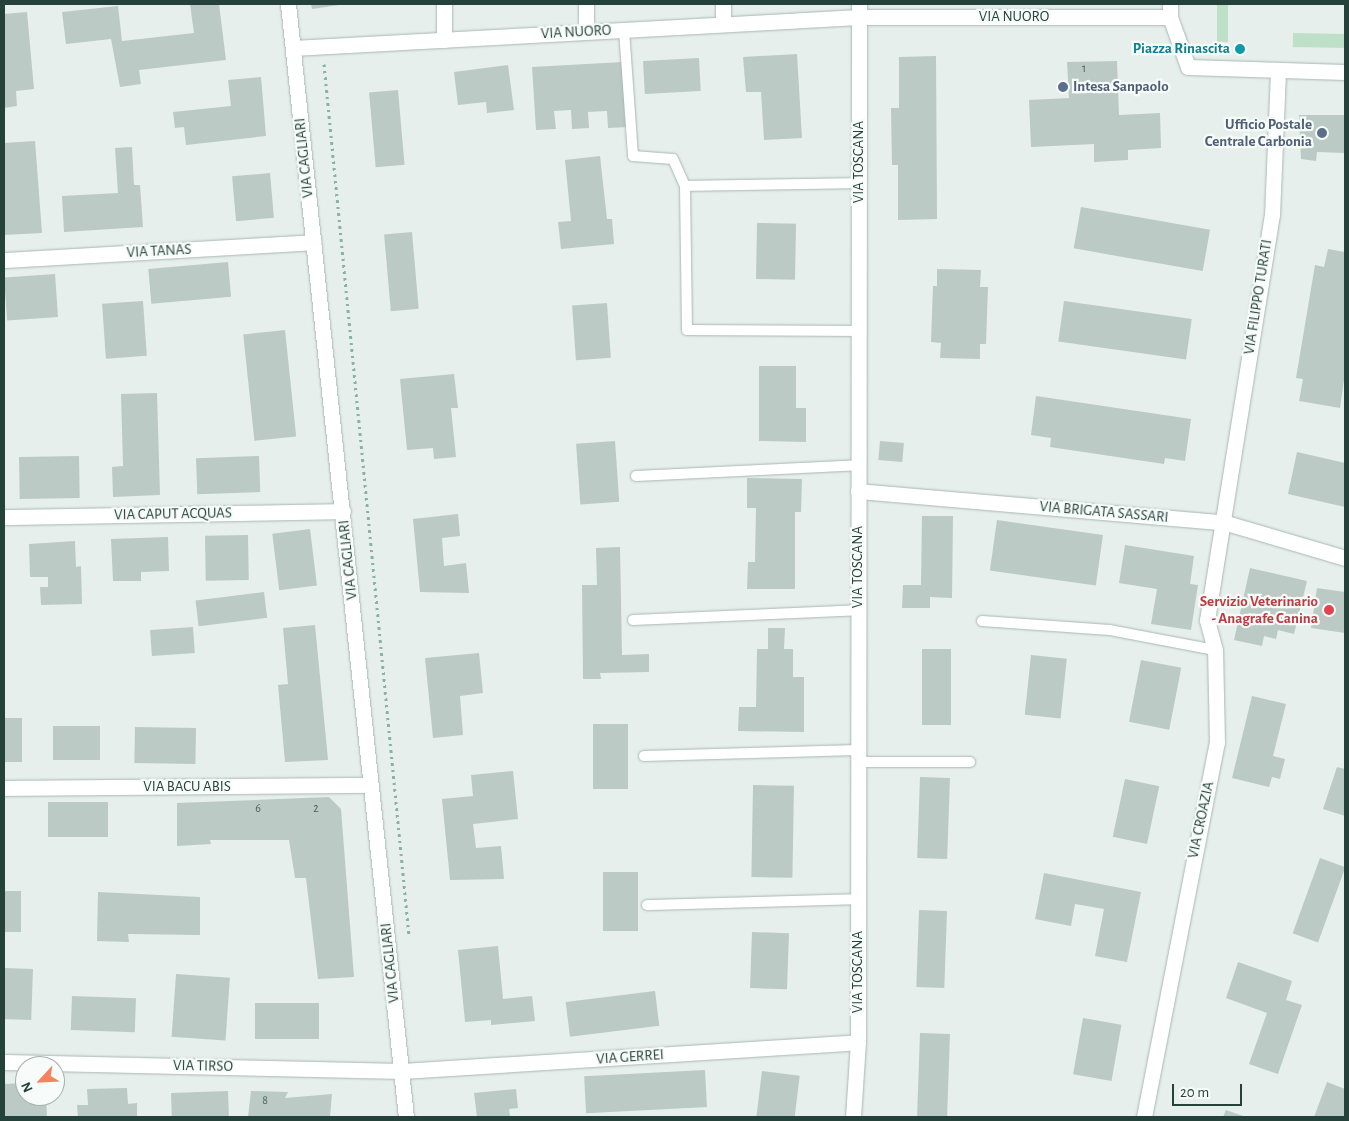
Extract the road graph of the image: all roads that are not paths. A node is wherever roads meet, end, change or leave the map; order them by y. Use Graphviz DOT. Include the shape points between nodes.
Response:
graph roads {
  1 [pos="288,4"];
  2 [pos="444,4"];
  3 [pos="586,4"];
  4 [pos="723,4"];
  5 [pos="1170,10"];
  6 [pos="859,11"];
  7 [pos="723,24"];
  8 [pos="624,30"];
  9 [pos="586,31"];
  10 [pos="444,40"];
  11 [pos="293,48"];
  12 [pos="1278,70"];
  13 [pos="1345,72"];
  14 [pos="859,183"];
  15 [pos="685,186"];
  16 [pos="313,242"];
  17 [pos="4,260"];
  18 [pos="859,331"];
  19 [pos="858,465"];
  20 [pos="636,476"];
  21 [pos="858,491"];
  22 [pos="343,511"];
  23 [pos="4,517"];
  24 [pos="1222,522"];
  25 [pos="1345,558"];
  26 [pos="858,610"];
  27 [pos="633,620"];
  28 [pos="982,621"];
  29 [pos="1214,650"];
  30 [pos="644,756"];
  31 [pos="858,756"];
  32 [pos="970,762"];
  33 [pos="370,786"];
  34 [pos="4,788"];
  35 [pos="858,899"];
  36 [pos="647,905"];
  37 [pos="858,1042"];
  38 [pos="4,1062"];
  39 [pos="402,1071"];
  40 [pos="406,1117"];
  41 [pos="853,1117"];
  42 [pos="1144,1117"];
  1 -- 11 [label="street, VIA CAGLIARI"];
  2 -- 10 [label="street"];
  3 -- 9 [label="street"];
  4 -- 7 [label="street"];
  5 -- 6 [label="street, VIA NUORO"];
  5 -- 12 [label="street" via="1188,67"];
  6 -- 7 [label="street, VIA NUORO"];
  6 -- 14 [label="street, VIA TOSCANA"];
  7 -- 8 [label="street, VIA NUORO"];
  8 -- 9 [label="street, VIA NUORO"];
  8 -- 15 [label="lane" via="633,156 673,158"];
  9 -- 10 [label="street, VIA NUORO"];
  10 -- 11 [label="street, VIA NUORO"];
  11 -- 16 [label="street, VIA CAGLIARI"];
  12 -- 13 [label="street"];
  12 -- 24 [label="street, VIA FILIPPO TURATI" via="1272,215"];
  14 -- 15 [label="lane"];
  14 -- 18 [label="street, VIA TOSCANA"];
  15 -- 18 [label="lane" via="687,330"];
  16 -- 17 [label="street, VIA TANAS"];
  16 -- 22 [label="street, VIA CAGLIARI"];
  18 -- 19 [label="street, VIA TOSCANA"];
  19 -- 20 [label="lane"];
  19 -- 21 [label="street, VIA TOSCANA"];
  21 -- 24 [label="street, VIA BRIGATA SASSARI"];
  21 -- 26 [label="street, VIA TOSCANA"];
  22 -- 23 [label="street, VIA CAPUT ACQUAS"];
  22 -- 33 [label="street, VIA CAGLIARI"];
  24 -- 25 [label="street, VIA BRIGATA SASSARI"];
  24 -- 29 [label="street, VIA CROAZIA" via="1208,620"];
  26 -- 27 [label="lane"];
  26 -- 31 [label="street, VIA TOSCANA"];
  28 -- 29 [label="lane" via="1110,630"];
  29 -- 42 [label="street, VIA CROAZIA" via="1218,743"];
  30 -- 31 [label="lane"];
  31 -- 32 [label="lane"];
  31 -- 35 [label="street, VIA TOSCANA"];
  33 -- 34 [label="street, VIA BACU ABIS"];
  33 -- 39 [label="street, VIA CAGLIARI"];
  35 -- 36 [label="lane"];
  35 -- 37 [label="street, VIA TOSCANA"];
  37 -- 39 [label="street, VIA GERREI"];
  37 -- 41 [label="street, VIA TOSCANA"];
  38 -- 39 [label="street, VIA TIRSO"];
  39 -- 40 [label="street, VIA CAGLIARI"];
}
